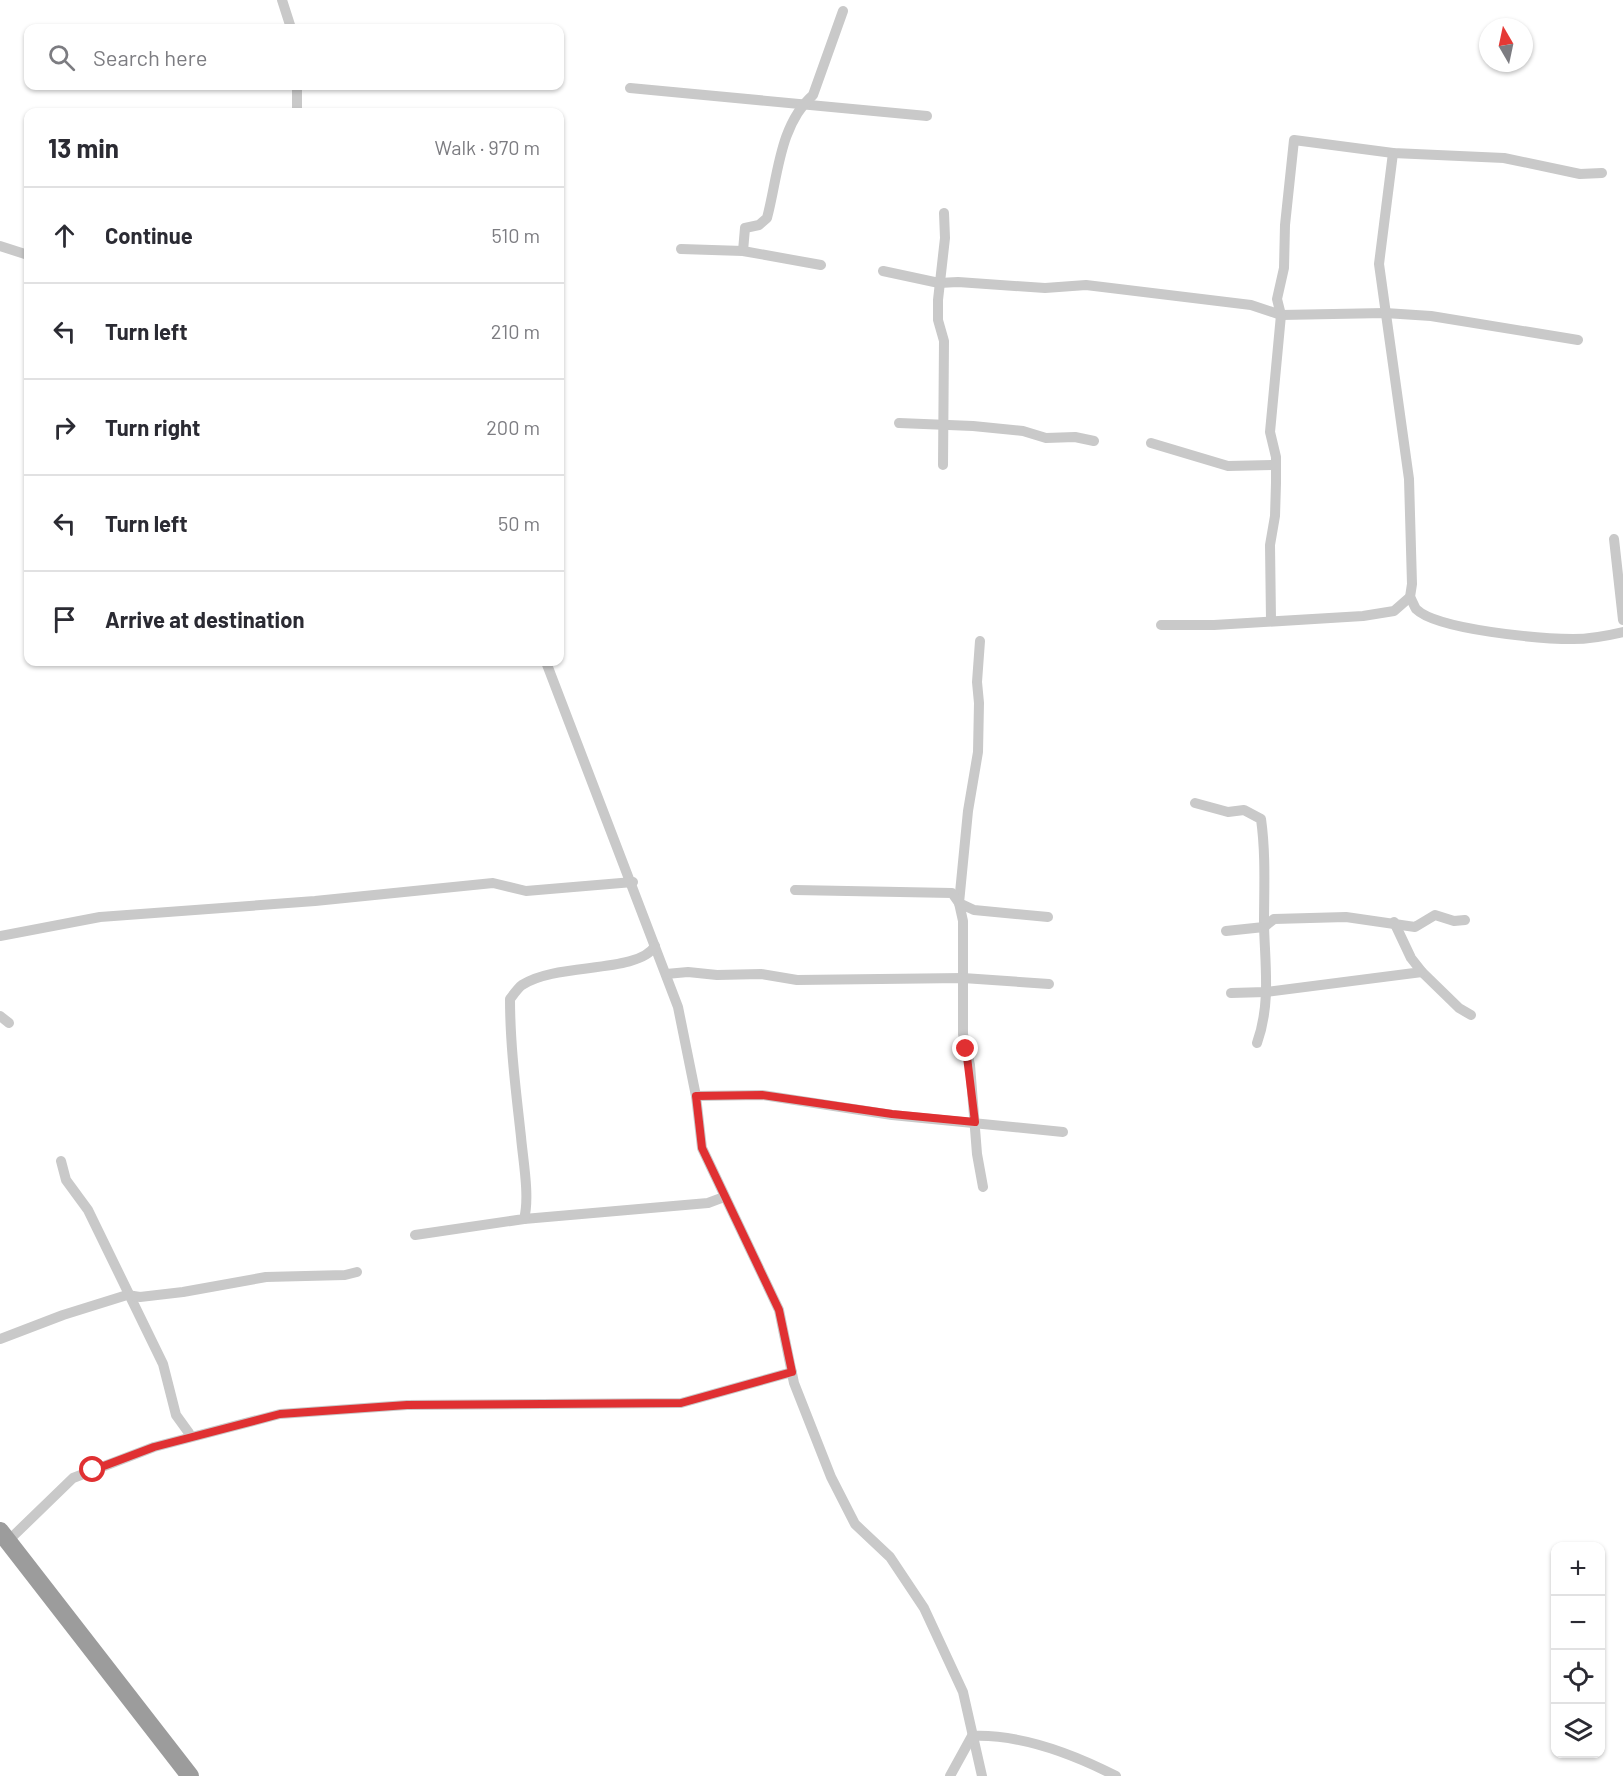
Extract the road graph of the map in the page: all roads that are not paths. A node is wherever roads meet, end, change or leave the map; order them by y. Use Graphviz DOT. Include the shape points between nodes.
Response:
graph roads {
  1 [pos="282,0"];
  2 [pos="843,11"];
  3 [pos="290,24"];
  4 [pos="630,88"];
  5 [pos="297,90"];
  6 [pos="802,105"];
  7 [pos="297,108"];
  8 [pos="927,116"];
  9 [pos="1393,153"];
  10 [pos="1602,172"];
  11 [pos="944,213"];
  12 [pos="0,246"];
  13 [pos="681,249"];
  14 [pos="743,251"];
  15 [pos="24,254"];
  16 [pos="820,265"];
  17 [pos="883,271"];
  18 [pos="939,283"];
  19 [pos="1385,313"];
  20 [pos="1281,315"];
  21 [pos="1578,340"];
  22 [pos="899,423"];
  23 [pos="944,426"];
  24 [pos="1094,441"];
  25 [pos="1151,443"];
  26 [pos="943,465"];
  27 [pos="1276,465"];
  28 [pos="1614,540"];
  29 [pos="1410,597"];
  30 [pos="1271,620"];
  31 [pos="1623,620"];
  32 [pos="1161,625"];
  33 [pos="1623,632"];
  34 [pos="980,641"];
  35 [pos="548,666"];
  36 [pos="1195,803"];
  37 [pos="633,882"];
  38 [pos="795,890"];
  39 [pos="960,903"];
  40 [pos="1047,917"];
  41 [pos="1464,920"];
  42 [pos="1394,922"];
  43 [pos="1264,927"];
  44 [pos="1226,931"];
  45 [pos="0,936"];
  46 [pos="656,946"];
  47 [pos="1422,972"];
  48 [pos="666,974"];
  49 [pos="963,978"];
  50 [pos="1049,984"];
  51 [pos="1266,992"];
  52 [pos="1231,993"];
  53 [pos="1472,1015"];
  54 [pos="1257,1043"];
  55 [pos="696,1096"];
  56 [pos="975,1122"];
  57 [pos="1063,1132"];
  58 [pos="61,1161"];
  59 [pos="983,1186"];
  60 [pos="724,1197"];
  61 [pos="524,1219"];
  62 [pos="415,1234"];
  63 [pos="357,1272"];
  64 [pos="127,1295"];
  65 [pos="0,1339"];
  66 [pos="792,1372"];
  67 [pos="189,1433"];
  68 [pos="4,1536"];
  69 [pos="972,1736"];
  70 [pos="190,1776"];
  71 [pos="950,1776"];
  72 [pos="982,1776"];
  73 [pos="1116,1776"];
  1 -- 3 [label="street"];
  2 -- 6 [label="street" via="813,95"];
  4 -- 6 [label="street"];
  5 -- 7 [label="street"];
  6 -- 8 [label="street"];
  6 -- 14 [label="street" via="783,148 767,218 759,225 745,228"];
  9 -- 10 [label="street" via="1504,158 1580,174"];
  9 -- 19 [label="street" via="1379,264"];
  9 -- 20 [label="street" via="1294,140 1284,268 1277,299"];
  11 -- 18 [label="street"];
  12 -- 15 [label="street"];
  13 -- 14 [label="street"];
  14 -- 16 [label="street"];
  17 -- 18 [label="street"];
  18 -- 20 [label="street" via="1046,288 1086,285 1251,305"];
  18 -- 23 [label="street"];
  19 -- 20 [label="street"];
  19 -- 21 [label="street" via="1431,316"];
  19 -- 29 [label="street" via="1409,479"];
  20 -- 27 [label="street" via="1270,432"];
  22 -- 23 [label="street"];
  23 -- 24 [label="street"];
  23 -- 26 [label="street"];
  25 -- 27 [label="street" via="1228,466"];
  27 -- 30 [label="street" via="1270,546"];
  28 -- 31 [label="street"];
  29 -- 30 [label="street" via="1394,611 1316,620"];
  29 -- 33 [label="street" via="1416,609 1447,623 1530,637 1574,639"];
  30 -- 32 [label="street"];
  34 -- 39 [label="street" via="978,752 968,810"];
  35 -- 37 [label="street"];
  36 -- 43 [label="street" via="1228,812 1244,810 1261,819 1266,876"];
  37 -- 45 [label="street" via="526,891 493,883 100,917"];
  37 -- 46 [label="street"];
  38 -- 39 [label="street" via="952,893"];
  39 -- 40 [label="street" via="974,910"];
  39 -- 49 [label="street"];
  41 -- 42 [label="street" via="1435,915 1414,927"];
  42 -- 43 [label="street" via="1346,917 1274,919"];
  42 -- 47 [label="street"];
  43 -- 44 [label="street"];
  43 -- 51 [label="street"];
  46 -- 48 [label="street"];
  46 -- 61 [label="street" via="650,956 638,960 545,975 522,985 510,999 525,1167"];
  47 -- 51 [label="street"];
  47 -- 53 [label="street"];
  48 -- 49 [label="street" via="761,974 807,980"];
  48 -- 55 [label="street" via="678,1007"];
  49 -- 50 [label="street"];
  49 -- 56 [label="street" via="963,1034"];
  51 -- 52 [label="street"];
  51 -- 54 [label="street"];
  55 -- 56 [label="street" via="762,1095"];
  55 -- 60 [label="street" via="702,1148"];
  56 -- 57 [label="street"];
  56 -- 59 [label="street"];
  58 -- 64 [label="street" via="66,1180 88,1210"];
  60 -- 61 [label="street" via="708,1203"];
  60 -- 66 [label="street" via="779,1310"];
  61 -- 62 [label="street"];
  63 -- 64 [label="street" via="266,1277 183,1292"];
  64 -- 65 [label="street"];
  64 -- 67 [label="street" via="163,1364 176,1415"];
  66 -- 68 [label="street" via="681,1403 407,1405 280,1414 154,1447 73,1478"];
  66 -- 69 [label="street" via="831,1477 855,1524 890,1557 924,1608 963,1692"];
  68 -- 70 [label="highway"];
  69 -- 71 [label="street"];
  69 -- 72 [label="street"];
  69 -- 73 [label="street" via="992,1735 1025,1743 1087,1761"];
}
